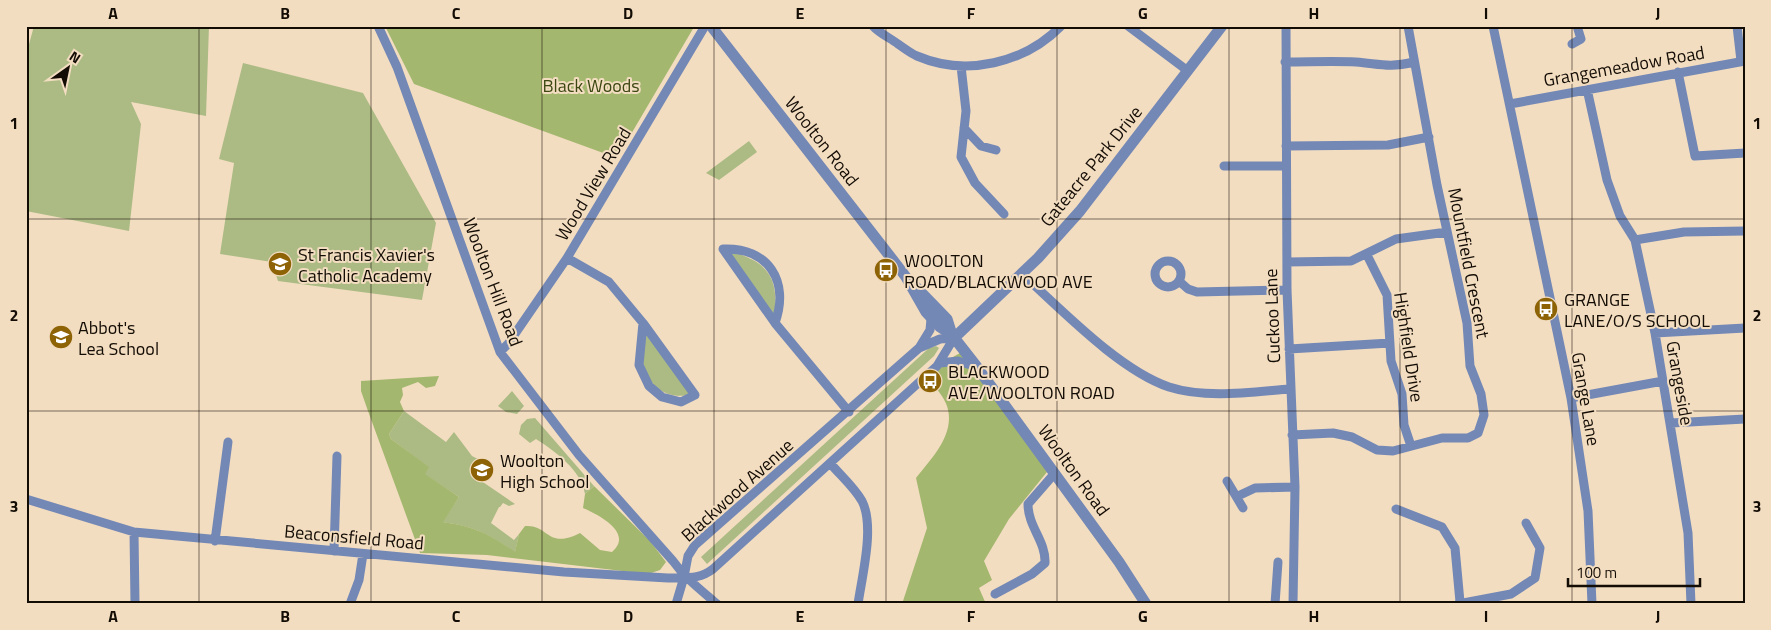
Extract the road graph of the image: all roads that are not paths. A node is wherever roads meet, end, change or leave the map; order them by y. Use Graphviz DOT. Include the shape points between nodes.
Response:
graph roads {
  1 [pos="378,26"];
  2 [pos="705,26"];
  3 [pos="711,26"];
  4 [pos="873,26"];
  5 [pos="1061,26"];
  6 [pos="1128,26"];
  7 [pos="1222,26"];
  8 [pos="1286,26"];
  9 [pos="1408,26"];
  10 [pos="1493,26"];
  11 [pos="1577,26"];
  12 [pos="1736,26"];
  13 [pos="1572,44"];
  14 [pos="1743,61"];
  15 [pos="1285,62"];
  16 [pos="1414,62"];
  17 [pos="960,66"];
  18 [pos="1188,71"];
  19 [pos="1678,72"];
  20 [pos="1587,89"];
  21 [pos="1510,104"];
  22 [pos="964,128"];
  23 [pos="1429,137"];
  24 [pos="1286,146"];
  25 [pos="996,150"];
  26 [pos="1745,153"];
  27 [pos="1224,166"];
  28 [pos="1286,166"];
  29 [pos="1004,214"];
  30 [pos="1745,231"];
  31 [pos="1447,232"];
  32 [pos="1635,240"];
  33 [pos="1367,255"];
  34 [pos="568,258"];
  35 [pos="1286,262"];
  36 [pos="1022,274"];
  37 [pos="906,277"];
  38 [pos="1179,281"];
  39 [pos="1287,290"];
  40 [pos="931,319"];
  41 [pos="643,323"];
  42 [pos="775,323"];
  43 [pos="1745,328"];
  44 [pos="1655,333"];
  45 [pos="953,337"];
  46 [pos="1390,343"];
  47 [pos="919,348"];
  48 [pos="1289,348"];
  49 [pos="500,352"];
  50 [pos="940,363"];
  51 [pos="978,367"];
  52 [pos="1663,381"];
  53 [pos="1290,389"];
  54 [pos="1571,398"];
  55 [pos="849,412"];
  56 [pos="1745,419"];
  57 [pos="1671,423"];
  58 [pos="1292,435"];
  59 [pos="228,442"];
  60 [pos="1411,446"];
  61 [pos="337,456"];
  62 [pos="830,463"];
  63 [pos="1055,473"];
  64 [pos="1227,481"];
  65 [pos="1295,487"];
  66 [pos="1238,496"];
  67 [pos="26,500"];
  68 [pos="1243,508"];
  69 [pos="1396,509"];
  70 [pos="1526,523"];
  71 [pos="134,532"];
  72 [pos="215,541"];
  73 [pos="334,551"];
  74 [pos="363,554"];
  75 [pos="1278,562"];
  76 [pos="684,577"];
  77 [pos="995,594"];
  78 [pos="1459,603"];
  79 [pos="135,604"];
  80 [pos="350,604"];
  81 [pos="676,604"];
  82 [pos="717,604"];
  83 [pos="858,604"];
  84 [pos="1146,604"];
  85 [pos="1275,604"];
  86 [pos="1293,604"];
  87 [pos="1592,604"];
  88 [pos="1691,604"];
  1 -- 49 [label="street, Woolton Hill Road" via="397,67"];
  2 -- 34 [label="street, Wood View Road"];
  3 -- 37 [label="street, Woolton Road"];
  4 -- 17 [label="street" via="917,56"];
  5 -- 17 [label="street" via="1048,40 1022,54 996,63"];
  6 -- 18 [label="street"];
  7 -- 18 [label="street, Gateacre Park Drive"];
  8 -- 15 [label="street, Cuckoo Lane"];
  9 -- 16 [label="street, Mountfield Crescent"];
  10 -- 21 [label="street, Grange Lane"];
  11 -- 13 [label="street" via="1581,39"];
  12 -- 14 [label="street"];
  14 -- 19 [label="street, Grangemeadow Road"];
  15 -- 16 [label="street" via="1357,62 1374,66"];
  15 -- 24 [label="street, Cuckoo Lane"];
  16 -- 23 [label="street, Mountfield Crescent"];
  17 -- 22 [label="street" via="966,111"];
  18 -- 36 [label="street, Gateacre Park Drive" via="1080,211"];
  19 -- 20 [label="street, Grangemeadow Road"];
  19 -- 26 [label="street" via="1695,156"];
  20 -- 21 [label="street, Grangemeadow Road"];
  20 -- 32 [label="street, Grangeside" via="1607,180 1620,216"];
  21 -- 54 [label="street, Grange Lane"];
  22 -- 25 [label="street" via="981,146"];
  22 -- 29 [label="street" via="961,157 975,183"];
  23 -- 24 [label="street" via="1388,145"];
  23 -- 31 [label="street, Mountfield Crescent"];
  24 -- 28 [label="street, Cuckoo Lane"];
  27 -- 28 [label="street"];
  28 -- 35 [label="street, Cuckoo Lane"];
  30 -- 32 [label="street" via="1684,232"];
  31 -- 33 [label="street" via="1396,239"];
  31 -- 60 [label="street, Mountfield Crescent" via="1467,322 1470,366 1481,394 1484,415 1478,433 1468,438 1442,438"];
  32 -- 44 [label="street, Grangeside"];
  33 -- 35 [label="street" via="1351,261"];
  33 -- 46 [label="street, Highfield Drive" via="1388,296"];
  34 -- 41 [label="street" via="609,282"];
  34 -- 49 [label="street, Wood View Road"];
  35 -- 39 [label="street, Cuckoo Lane"];
  36 -- 45 [label="street, Gateacre Park Drive"];
  36 -- 53 [label="street" via="1124,364 1146,378 1195,392"];
  37 -- 40 [label="street, Woolton Road"];
  37 -- 45 [label="street, Woolton Road" via="947,319"];
  38 -- 39 [label="street" via="1197,292"];
  39 -- 48 [label="street, Cuckoo Lane"];
  40 -- 45 [label="street, Woolton Road"];
  40 -- 47 [label="street, Blackwood Avenue" via="928,334"];
  41 -- 41 [label="street" via="690,387 695,395 681,402 662,397 649,386 639,365"];
  42 -- 42 [label="street" via="781,298 772,269 748,252 736,248 723,249"];
  42 -- 55 [label="street"];
  43 -- 44 [label="street"];
  44 -- 52 [label="street, Grangeside"];
  45 -- 47 [label="street, Blackwood Avenue"];
  45 -- 50 [label="street"];
  45 -- 51 [label="street, Woolton Road"];
  46 -- 48 [label="street"];
  46 -- 60 [label="street, Highfield Drive" via="1391,361 1402,394 1404,425"];
  47 -- 55 [label="street, Blackwood Avenue"];
  48 -- 53 [label="street, Cuckoo Lane"];
  49 -- 76 [label="street, Woolton Hill Road" via="579,455"];
  50 -- 51 [label="street" via="958,361"];
  50 -- 62 [label="street"];
  51 -- 63 [label="street, Woolton Road"];
  52 -- 54 [label="street"];
  52 -- 57 [label="street, Grangeside"];
  53 -- 58 [label="street, Cuckoo Lane"];
  54 -- 87 [label="street, Grange Lane" via="1588,511"];
  55 -- 76 [label="street, Blackwood Avenue" via="695,545 688,556"];
  56 -- 57 [label="street"];
  57 -- 88 [label="street, Grangeside" via="1688,533"];
  58 -- 60 [label="street, Mountfield Crescent" via="1352,437 1377,450 1393,451"];
  58 -- 65 [label="street, Cuckoo Lane"];
  59 -- 72 [label="street"];
  61 -- 73 [label="street"];
  62 -- 76 [label="street" via="712,569 700,577"];
  62 -- 83 [label="street" via="860,497 866,513 868,529"];
  63 -- 77 [label="street" via="1028,504 1028,518 1046,551 1045,562 1032,574"];
  63 -- 84 [label="street, Woolton Road"];
  64 -- 66 [label="street"];
  65 -- 66 [label="street" via="1255,488"];
  65 -- 86 [label="street, Cuckoo Lane"];
  66 -- 68 [label="street"];
  67 -- 71 [label="street, Beaconsfield Road"];
  69 -- 78 [label="street" via="1442,527 1455,548"];
  70 -- 78 [label="street" via="1540,548 1535,578 1511,594"];
  71 -- 72 [label="street, Beaconsfield Road"];
  71 -- 79 [label="street"];
  72 -- 73 [label="street, Beaconsfield Road"];
  73 -- 74 [label="street, Beaconsfield Road"];
  74 -- 76 [label="street, Beaconsfield Road" via="564,572"];
  74 -- 80 [label="street" via="359,580"];
  75 -- 85 [label="street"];
  76 -- 81 [label="street, Blackwood Avenue"];
  76 -- 82 [label="street, Woolton Hill Road"];
}
